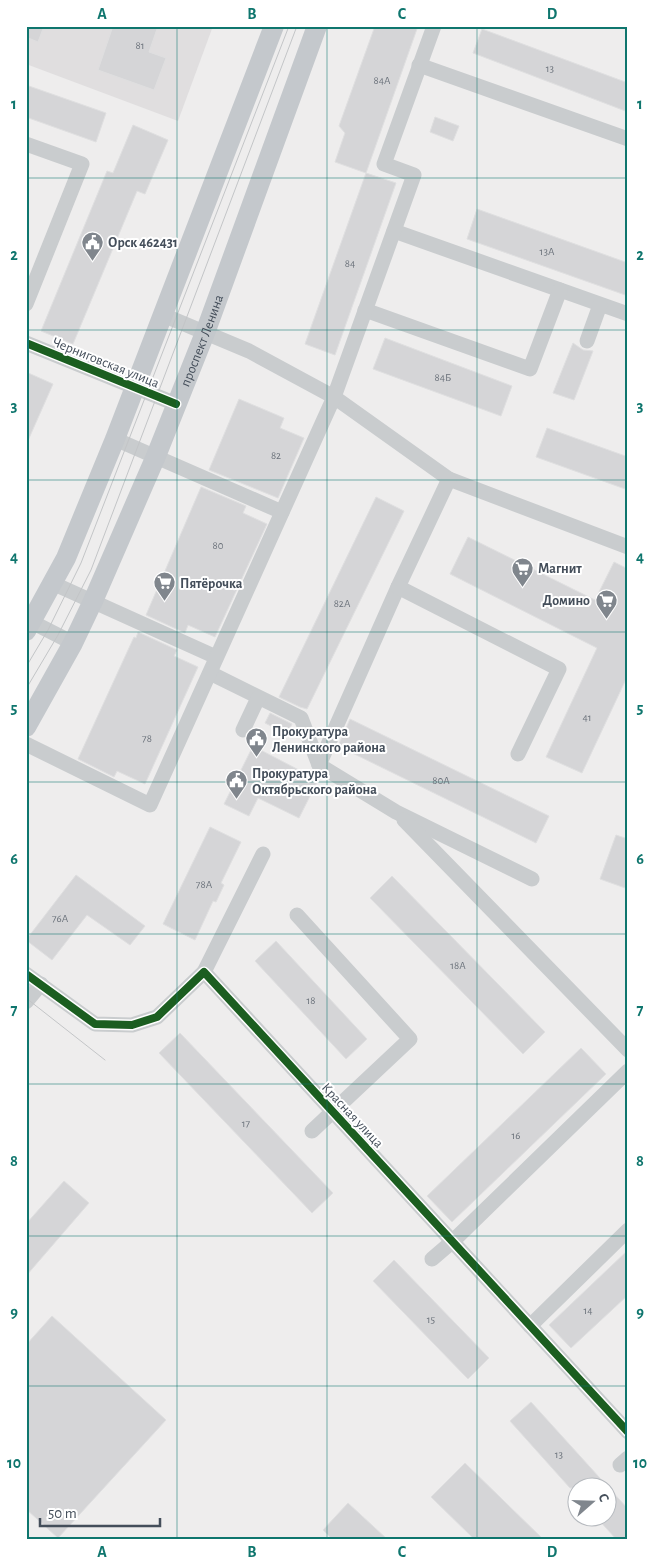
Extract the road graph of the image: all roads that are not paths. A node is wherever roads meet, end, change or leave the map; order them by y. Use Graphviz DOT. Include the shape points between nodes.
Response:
graph roads {
  1 [pos="274,26"];
  2 [pos="317,26"];
  3 [pos="434,26"];
  4 [pos="419,65"];
  5 [pos="628,139"];
  6 [pos="26,144"];
  7 [pos="394,231"];
  8 [pos="560,290"];
  9 [pos="26,304"];
  10 [pos="600,304"];
  11 [pos="365,310"];
  12 [pos="628,314"];
  13 [pos="163,315"];
  14 [pos="206,332"];
  15 [pos="587,341"];
  16 [pos="26,343"];
  17 [pos="136,388"];
  18 [pos="334,397"];
  19 [pos="176,404"];
  20 [pos="115,439"];
  21 [pos="156,456"];
  22 [pos="449,479"];
  23 [pos="282,512"];
  24 [pos="628,547"];
  25 [pos="52,582"];
  26 [pos="398,587"];
  27 [pos="93,601"];
  28 [pos="28,624"];
  29 [pos="73,643"];
  30 [pos="216,657"];
  31 [pos="210,673"];
  32 [pos="258,698"];
  33 [pos="26,727"];
  34 [pos="244,730"];
  35 [pos="26,744"];
  36 [pos="518,754"];
  37 [pos="319,765"];
  38 [pos="396,812"];
  39 [pos="263,854"];
  40 [pos="532,879"];
  41 [pos="297,915"];
  42 [pos="204,972"];
  43 [pos="26,974"];
  44 [pos="41,984"];
  45 [pos="26,1002"];
  46 [pos="628,1050"];
  47 [pos="628,1071"];
  48 [pos="334,1112"];
  49 [pos="312,1131"];
  50 [pos="628,1230"];
  51 [pos="453,1241"];
  52 [pos="432,1259"];
  53 [pos="530,1326"];
  54 [pos="628,1432"];
  1 -- 13 [label="main road"];
  2 -- 14 [label="main road, проспект Ленина"];
  3 -- 4 [label="street"];
  4 -- 5 [label="street"];
  4 -- 7 [label="street" via="384,164 414,175"];
  6 -- 9 [label="street" via="82,164"];
  7 -- 8 [label="street"];
  7 -- 11 [label="street"];
  8 -- 10 [label="street"];
  8 -- 11 [label="street" via="530,369"];
  10 -- 12 [label="street"];
  10 -- 15 [label="street"];
  11 -- 18 [label="street"];
  13 -- 14 [label="street"];
  13 -- 17 [label="main road"];
  14 -- 18 [label="street" via="249,351"];
  14 -- 19 [label="main road, проспект Ленина"];
  16 -- 17 [label="street, Черниговская улица"];
  17 -- 19 [label="street, Черниговская улица"];
  17 -- 20 [label="main road"];
  18 -- 22 [label="street"];
  18 -- 23 [label="street"];
  19 -- 21 [label="main road, проспект Ленина"];
  20 -- 21 [label="street"];
  20 -- 25 [label="main road" via="66,558"];
  21 -- 23 [label="street"];
  21 -- 27 [label="main road, проспект Ленина"];
  22 -- 24 [label="street"];
  22 -- 26 [label="street"];
  23 -- 30 [label="street"];
  25 -- 27 [label="street"];
  25 -- 28 [label="main road"];
  26 -- 36 [label="street" via="560,669"];
  26 -- 37 [label="street"];
  27 -- 29 [label="main road, проспект Ленина"];
  27 -- 30 [label="street"];
  28 -- 29 [label="street"];
  29 -- 33 [label="main road, проспект Ленина"];
  30 -- 31 [label="street"];
  31 -- 32 [label="street"];
  31 -- 35 [label="street" via="150,805"];
  32 -- 34 [label="street"];
  32 -- 37 [label="street" via="301,718"];
  37 -- 38 [label="street"];
  38 -- 40 [label="street"];
  38 -- 46 [label="street"];
  39 -- 42 [label="street"];
  41 -- 48 [label="street" via="410,1039"];
  42 -- 44 [label="street" via="157,1017 132,1025 95,1024"];
  42 -- 48 [label="street, Красная улица"];
  43 -- 44 [label="street"];
  44 -- 45 [label="street"];
  47 -- 51 [label="street"];
  48 -- 49 [label="street"];
  48 -- 51 [label="street, Красная улица"];
  50 -- 53 [label="street"];
  51 -- 52 [label="street"];
  51 -- 53 [label="street, Красная улица"];
  53 -- 54 [label="street, Красная улица"];
}
